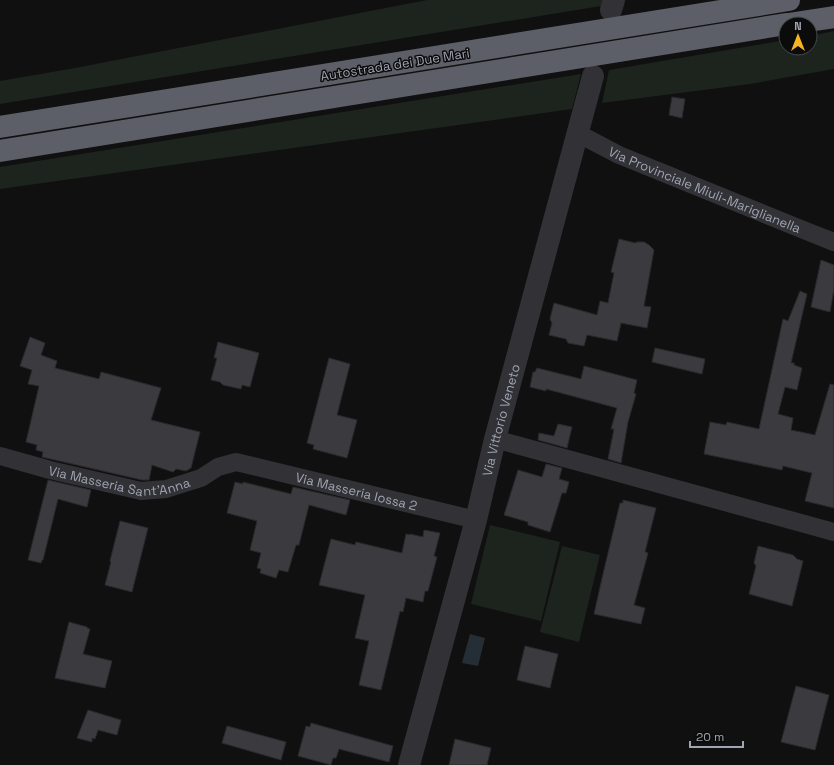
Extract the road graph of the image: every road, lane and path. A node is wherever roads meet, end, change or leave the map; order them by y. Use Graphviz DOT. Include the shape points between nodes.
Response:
graph roads {
  1 [pos="789,0"];
  2 [pos="834,17"];
  3 [pos="818,19"];
  4 [pos="778,25"];
  5 [pos="593,76"];
  6 [pos="0,127"];
  7 [pos="577,133"];
  8 [pos="0,151"];
  9 [pos="834,242"];
  10 [pos="495,439"];
  11 [pos="0,456"];
  12 [pos="236,462"];
  13 [pos="476,520"];
  14 [pos="834,532"];
  15 [pos="409,765"];
  1 -- 6 [label="highway, Autostrada dei Due Mari"];
  2 -- 3 [label="highway, Autostrada dei Due Mari"];
  4 -- 8 [label="highway, Autostrada dei Due Mari"];
  5 -- 7 [label="street, Via Vittorio Veneto"];
  7 -- 9 [label="street, Via Provinciale Miuli-Mariglianella" via="619,155"];
  7 -- 10 [label="street, Via Vittorio Veneto"];
  10 -- 13 [label="street, Via Vittorio Veneto"];
  10 -- 14 [label="street"];
  11 -- 12 [label="street, Via Masseria Sant'Anna" via="141,491 166,489 201,478 218,467"];
  12 -- 13 [label="street, Via Masseria Iossa 2"];
  13 -- 15 [label="street, Via Vittorio Veneto"];
}
